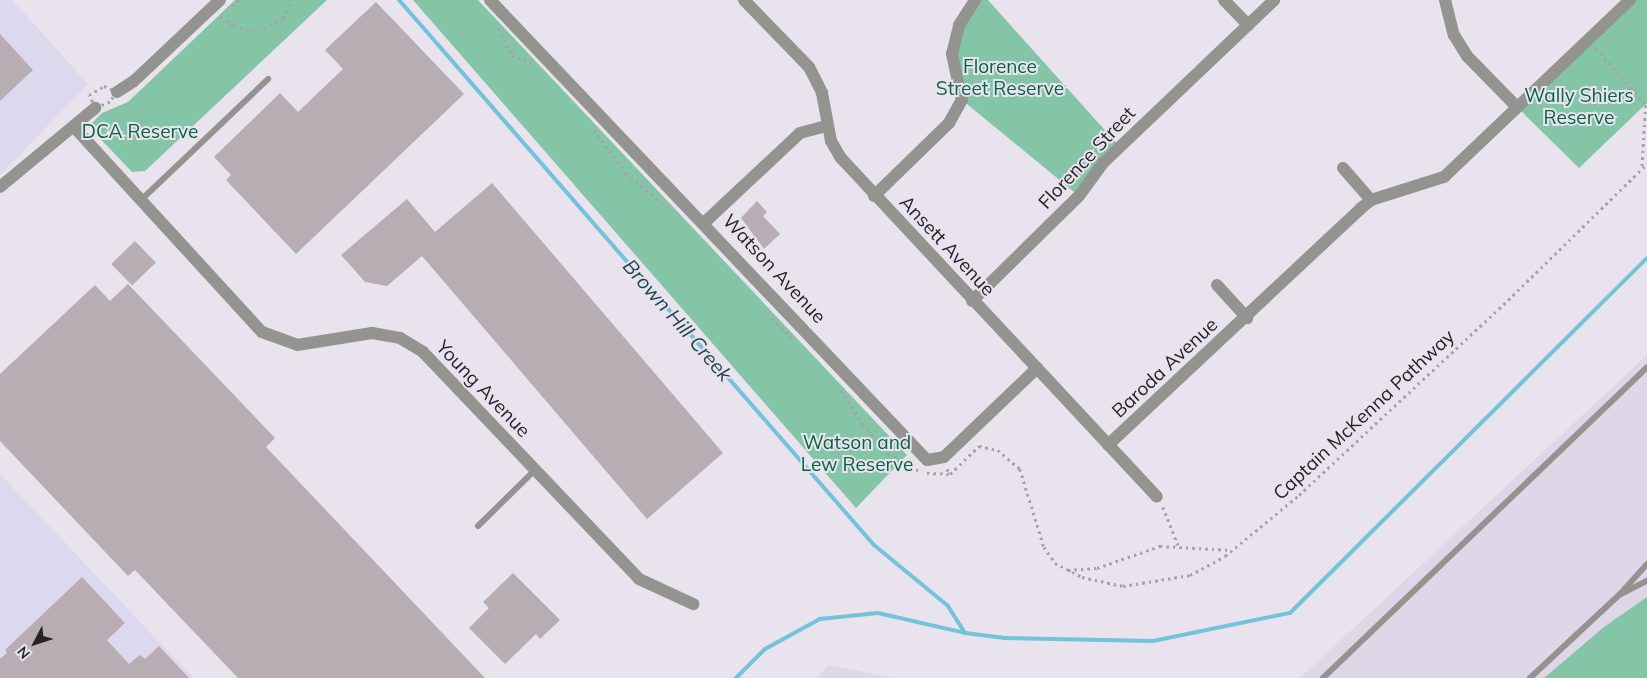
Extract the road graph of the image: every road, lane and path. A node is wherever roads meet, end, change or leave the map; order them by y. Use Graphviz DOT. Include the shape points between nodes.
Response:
graph roads {
  1 [pos="220,0"];
  2 [pos="238,0"];
  3 [pos="291,0"];
  4 [pos="490,0"];
  5 [pos="744,0"];
  6 [pos="974,0"];
  7 [pos="1224,0"];
  8 [pos="1274,0"];
  9 [pos="1445,0"];
  10 [pos="1630,0"];
  11 [pos="232,6"];
  12 [pos="221,16"];
  13 [pos="1248,25"];
  14 [pos="497,27"];
  15 [pos="1589,39"];
  16 [pos="537,66"];
  17 [pos="268,79"];
  18 [pos="117,92"];
  19 [pos="1517,107"];
  20 [pos="95,108"];
  21 [pos="590,125"];
  22 [pos="827,126"];
  23 [pos="74,127"];
  24 [pos="1647,164"];
  25 [pos="1343,168"];
  26 [pos="1642,170"];
  27 [pos="1,185"];
  28 [pos="874,196"];
  29 [pos="1371,200"];
  30 [pos="140,201"];
  31 [pos="672,211"];
  32 [pos="705,222"];
  33 [pos="1217,285"];
  34 [pos="972,301"];
  35 [pos="764,308"];
  36 [pos="1247,318"];
  37 [pos="796,342"];
  38 [pos="1647,367"];
  39 [pos="1037,368"];
  40 [pos="838,384"];
  41 [pos="1108,445"];
  42 [pos="944,457"];
  43 [pos="535,470"];
  44 [pos="950,474"];
  45 [pos="1157,497"];
  46 [pos="478,526"];
  47 [pos="1178,545"];
  48 [pos="1232,550"];
  49 [pos="1647,564"];
  50 [pos="1066,570"];
  51 [pos="1647,581"];
  52 [pos="1620,595"];
  53 [pos="693,604"];
  54 [pos="1323,678"];
  55 [pos="1530,678"];
  1 -- 18 [label="street" via="134,81"];
  2 -- 11 [label="path"];
  3 -- 12 [label="path" via="283,18 258,32 239,29"];
  4 -- 32 [label="street, Watson Avenue"];
  5 -- 22 [label="street, Ansett Avenue" via="808,67 822,93"];
  6 -- 28 [label="street" via="959,25 952,54 962,100 949,122"];
  7 -- 13 [label="street"];
  8 -- 13 [label="street, Florence Street"];
  9 -- 19 [label="street" via="1454,35 1467,56"];
  10 -- 15 [label="street, Baroda Avenue"];
  13 -- 34 [label="street, Florence Street" via="1102,164 1079,196"];
  14 -- 16 [label="path" via="512,55"];
  15 -- 19 [label="street, Baroda Avenue"];
  15 -- 26 [label="path" via="1646,105"];
  17 -- 30 [label="lane"];
  18 -- 20 [label="path" via="104,86 89,95"];
  19 -- 29 [label="street, Baroda Avenue" via="1444,177"];
  20 -- 23 [label="street"];
  21 -- 31 [label="path" via="626,172"];
  22 -- 28 [label="street, Ansett Avenue" via="842,158"];
  22 -- 32 [label="street" via="800,134"];
  23 -- 27 [label="street"];
  23 -- 30 [label="street, Young Avenue"];
  24 -- 26 [label="path, Captain McKenna Pathway"];
  25 -- 29 [label="street"];
  26 -- 48 [label="path, Captain McKenna Pathway" via="1374,426 1299,495"];
  28 -- 34 [label="street, Ansett Avenue"];
  29 -- 36 [label="street, Baroda Avenue"];
  30 -- 43 [label="street, Young Avenue" via="262,332 297,345 372,333 400,338 424,352"];
  32 -- 42 [label="street, Watson Avenue" via="927,460"];
  33 -- 36 [label="street, Baroda Avenue"];
  34 -- 39 [label="street, Ansett Avenue"];
  35 -- 37 [label="path"];
  36 -- 41 [label="street, Baroda Avenue"];
  38 -- 54 [label="lane"];
  39 -- 41 [label="street, Ansett Avenue"];
  39 -- 42 [label="street"];
  40 -- 44 [label="path" via="863,424 888,453 920,471"];
  41 -- 45 [label="street, Ansett Avenue"];
  42 -- 44 [label="path"];
  43 -- 46 [label="lane"];
  43 -- 53 [label="street, Young Avenue" via="639,579"];
  44 -- 50 [label="path, Captain McKenna Pathway" via="979,446 998,450 1020,470 1035,513 1038,534 1055,563"];
  45 -- 47 [label="path"];
  47 -- 48 [label="path"];
  47 -- 50 [label="path" via="1148,548 1097,568"];
  48 -- 50 [label="path, Captain McKenna Pathway" via="1190,575 1139,586 1104,584"];
  49 -- 52 [label="lane"];
  51 -- 52 [label="lane"];
  52 -- 55 [label="lane"];
}
